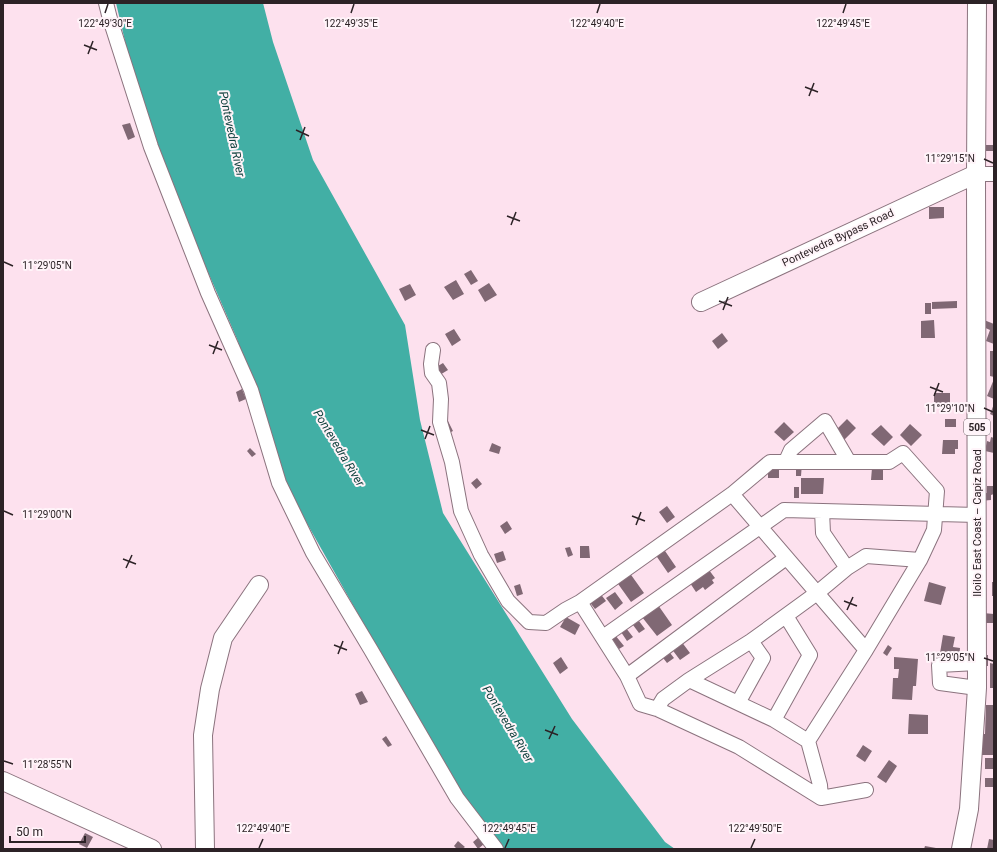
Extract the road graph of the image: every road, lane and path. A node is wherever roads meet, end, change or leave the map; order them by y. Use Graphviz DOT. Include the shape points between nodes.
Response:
graph roads {
  1 [pos="106,3"];
  2 [pos="977,3"];
  3 [pos="976,174"];
  4 [pos="994,174"];
  5 [pos="701,302"];
  6 [pos="433,350"];
  7 [pos="786,461"];
  8 [pos="849,462"];
  9 [pos="732,494"];
  10 [pos="822,511"];
  11 [pos="936,514"];
  12 [pos="977,515"];
  13 [pos="760,527"];
  14 [pos="786,558"];
  15 [pos="920,560"];
  16 [pos="847,568"];
  17 [pos="259,586"];
  18 [pos="816,593"];
  19 [pos="580,602"];
  20 [pos="786,616"];
  21 [pos="603,637"];
  22 [pos="751,641"];
  23 [pos="866,650"];
  24 [pos="977,663"];
  25 [pos="627,676"];
  26 [pos="689,680"];
  27 [pos="977,688"];
  28 [pos="738,703"];
  29 [pos="657,709"];
  30 [pos="774,720"];
  31 [pos="808,741"];
  32 [pos="3,781"];
  33 [pos="866,790"];
  34 [pos="821,798"];
  35 [pos="152,849"];
  36 [pos="205,849"];
  37 [pos="496,849"];
  38 [pos="961,849"];
  1 -- 37 [label="street" via="151,148 208,293 251,390 279,483 313,553 457,798"];
  2 -- 3 [label="main road, Iloilo East Coast – Capiz Road / 505"];
  3 -- 4 [label="street"];
  3 -- 5 [label="main road, Pontevedra Bypass Road"];
  3 -- 12 [label="main road, Iloilo East Coast – Capiz Road / 505"];
  6 -- 19 [label="street" via="431,364 432,373 439,383 440,422 452,462 461,511 481,555 508,601 529,622 546,623"];
  7 -- 8 [label="street"];
  7 -- 8 [label="street" via="791,450 825,421"];
  7 -- 9 [label="street" via="770,462"];
  8 -- 11 [label="street" via="889,462 903,453 937,491"];
  9 -- 13 [label="street"];
  9 -- 19 [label="street"];
  10 -- 11 [label="street"];
  10 -- 13 [label="street" via="784,510"];
  10 -- 16 [label="street" via="823,533"];
  11 -- 12 [label="street"];
  11 -- 15 [label="street" via="934,530"];
  12 -- 24 [label="main road, Iloilo East Coast – Capiz Road / 505"];
  13 -- 14 [label="street"];
  13 -- 21 [label="street"];
  14 -- 18 [label="street"];
  14 -- 25 [label="street"];
  15 -- 16 [label="street" via="866,556"];
  15 -- 23 [label="street"];
  16 -- 18 [label="street"];
  17 -- 36 [label="main road" via="223,638 210,689 203,735"];
  18 -- 20 [label="street"];
  18 -- 23 [label="street"];
  19 -- 21 [label="street"];
  20 -- 22 [label="street"];
  20 -- 30 [label="street" via="810,654"];
  21 -- 25 [label="street"];
  22 -- 26 [label="street"];
  22 -- 28 [label="street" via="763,658"];
  23 -- 31 [label="street"];
  24 -- 27 [label="main road, Iloilo East Coast – Capiz Road / 505"];
  24 -- 27 [label="street" via="939,665 940,683"];
  25 -- 29 [label="street" via="640,704"];
  26 -- 28 [label="street"];
  26 -- 29 [label="street" via="663,700"];
  27 -- 38 [label="main road, Iloilo East Coast – Capiz Road / 505" via="969,809"];
  28 -- 30 [label="street"];
  29 -- 34 [label="street" via="739,747"];
  30 -- 31 [label="street"];
  31 -- 34 [label="street"];
  32 -- 35 [label="main road"];
  33 -- 34 [label="street"];
}
